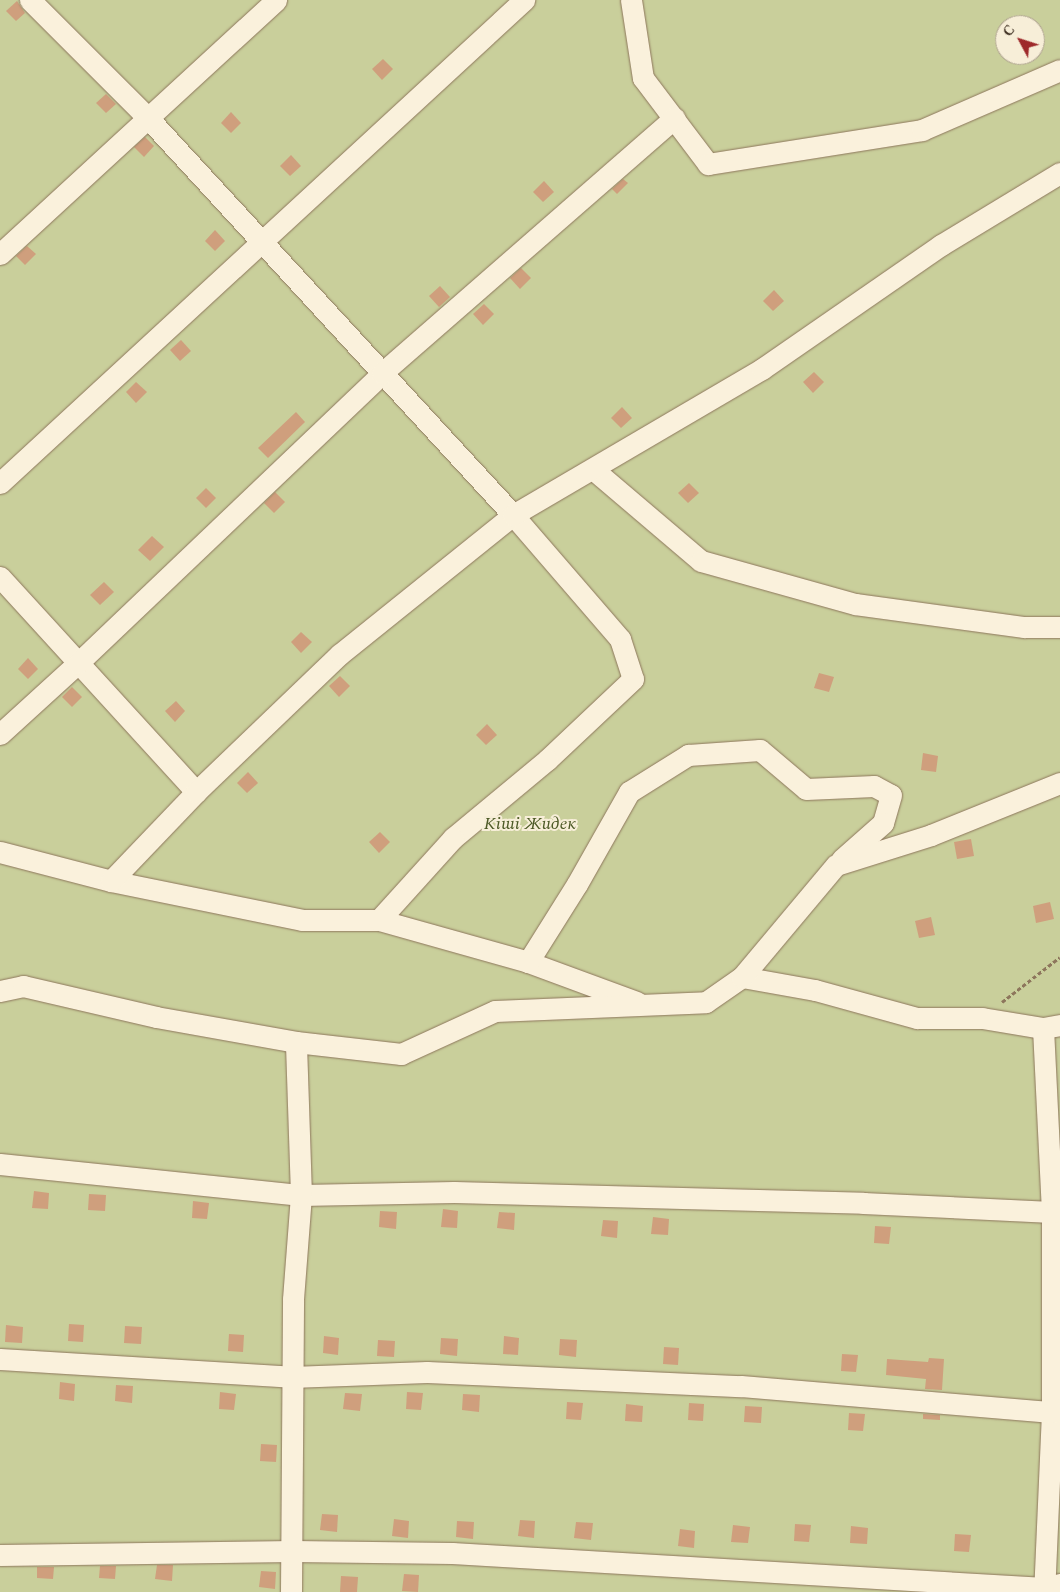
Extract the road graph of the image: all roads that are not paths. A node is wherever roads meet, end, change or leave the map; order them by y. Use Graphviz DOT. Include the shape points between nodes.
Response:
graph roads {
  1 [pos="30,0"];
  2 [pos="276,0"];
  3 [pos="524,0"];
  4 [pos="631,0"];
  5 [pos="1060,70"];
  6 [pos="148,118"];
  7 [pos="674,118"];
  8 [pos="1060,173"];
  9 [pos="262,241"];
  10 [pos="0,254"];
  11 [pos="382,373"];
  12 [pos="594,470"];
  13 [pos="0,483"];
  14 [pos="514,516"];
  15 [pos="0,577"];
  16 [pos="1060,628"];
  17 [pos="78,663"];
  18 [pos="0,734"];
  19 [pos="1060,783"];
  20 [pos="196,792"];
  21 [pos="0,852"];
  22 [pos="836,865"];
  23 [pos="111,881"];
  24 [pos="379,920"];
  25 [pos="528,962"];
  26 [pos="742,977"];
  27 [pos="0,991"];
  28 [pos="648,1006"];
  29 [pos="1052,1026"];
  30 [pos="296,1042"];
  31 [pos="0,1164"];
  32 [pos="301,1195"];
  33 [pos="1056,1211"];
  34 [pos="0,1360"];
  35 [pos="291,1378"];
  36 [pos="1056,1410"];
  37 [pos="293,1551"];
  38 [pos="0,1555"];
  39 [pos="1050,1588"];
  40 [pos="291,1592"];
  1 -- 6 [label="street"];
  2 -- 6 [label="street"];
  3 -- 9 [label="street"];
  4 -- 7 [label="street" via="643,78"];
  5 -- 7 [label="street" via="922,130 708,164"];
  6 -- 9 [label="street"];
  6 -- 10 [label="street"];
  7 -- 11 [label="street"];
  8 -- 12 [label="street" via="941,245 762,369"];
  9 -- 11 [label="street"];
  9 -- 13 [label="street"];
  11 -- 14 [label="street"];
  11 -- 17 [label="street"];
  12 -- 14 [label="street"];
  12 -- 16 [label="street" via="701,561 855,604 1024,627"];
  14 -- 20 [label="street" via="340,654"];
  14 -- 24 [label="street" via="620,639 633,680 547,760 452,838"];
  15 -- 17 [label="street"];
  17 -- 18 [label="street"];
  17 -- 20 [label="street"];
  19 -- 22 [label="street" via="931,835"];
  20 -- 23 [label="street"];
  21 -- 23 [label="street"];
  22 -- 25 [label="street" via="883,823 891,796 874,786 806,790 760,750 688,755 629,792"];
  22 -- 26 [label="street"];
  23 -- 24 [label="street" via="302,920"];
  24 -- 25 [label="street"];
  25 -- 28 [label="street"];
  26 -- 28 [label="street" via="706,1002"];
  26 -- 29 [label="street" via="815,990 917,1018 982,1018"];
  27 -- 30 [label="street" via="23,986 156,1017"];
  28 -- 30 [label="street" via="495,1011 401,1054"];
  29 -- 33 [label="street"];
  30 -- 32 [label="street"];
  31 -- 32 [label="street"];
  32 -- 33 [label="street" via="454,1192"];
  32 -- 35 [label="street"];
  33 -- 36 [label="street"];
  34 -- 35 [label="street"];
  35 -- 36 [label="street" via="437,1372 741,1386"];
  35 -- 37 [label="street"];
  36 -- 39 [label="street"];
  37 -- 38 [label="street"];
  37 -- 39 [label="street" via="452,1553"];
  37 -- 40 [label="street"];
}
